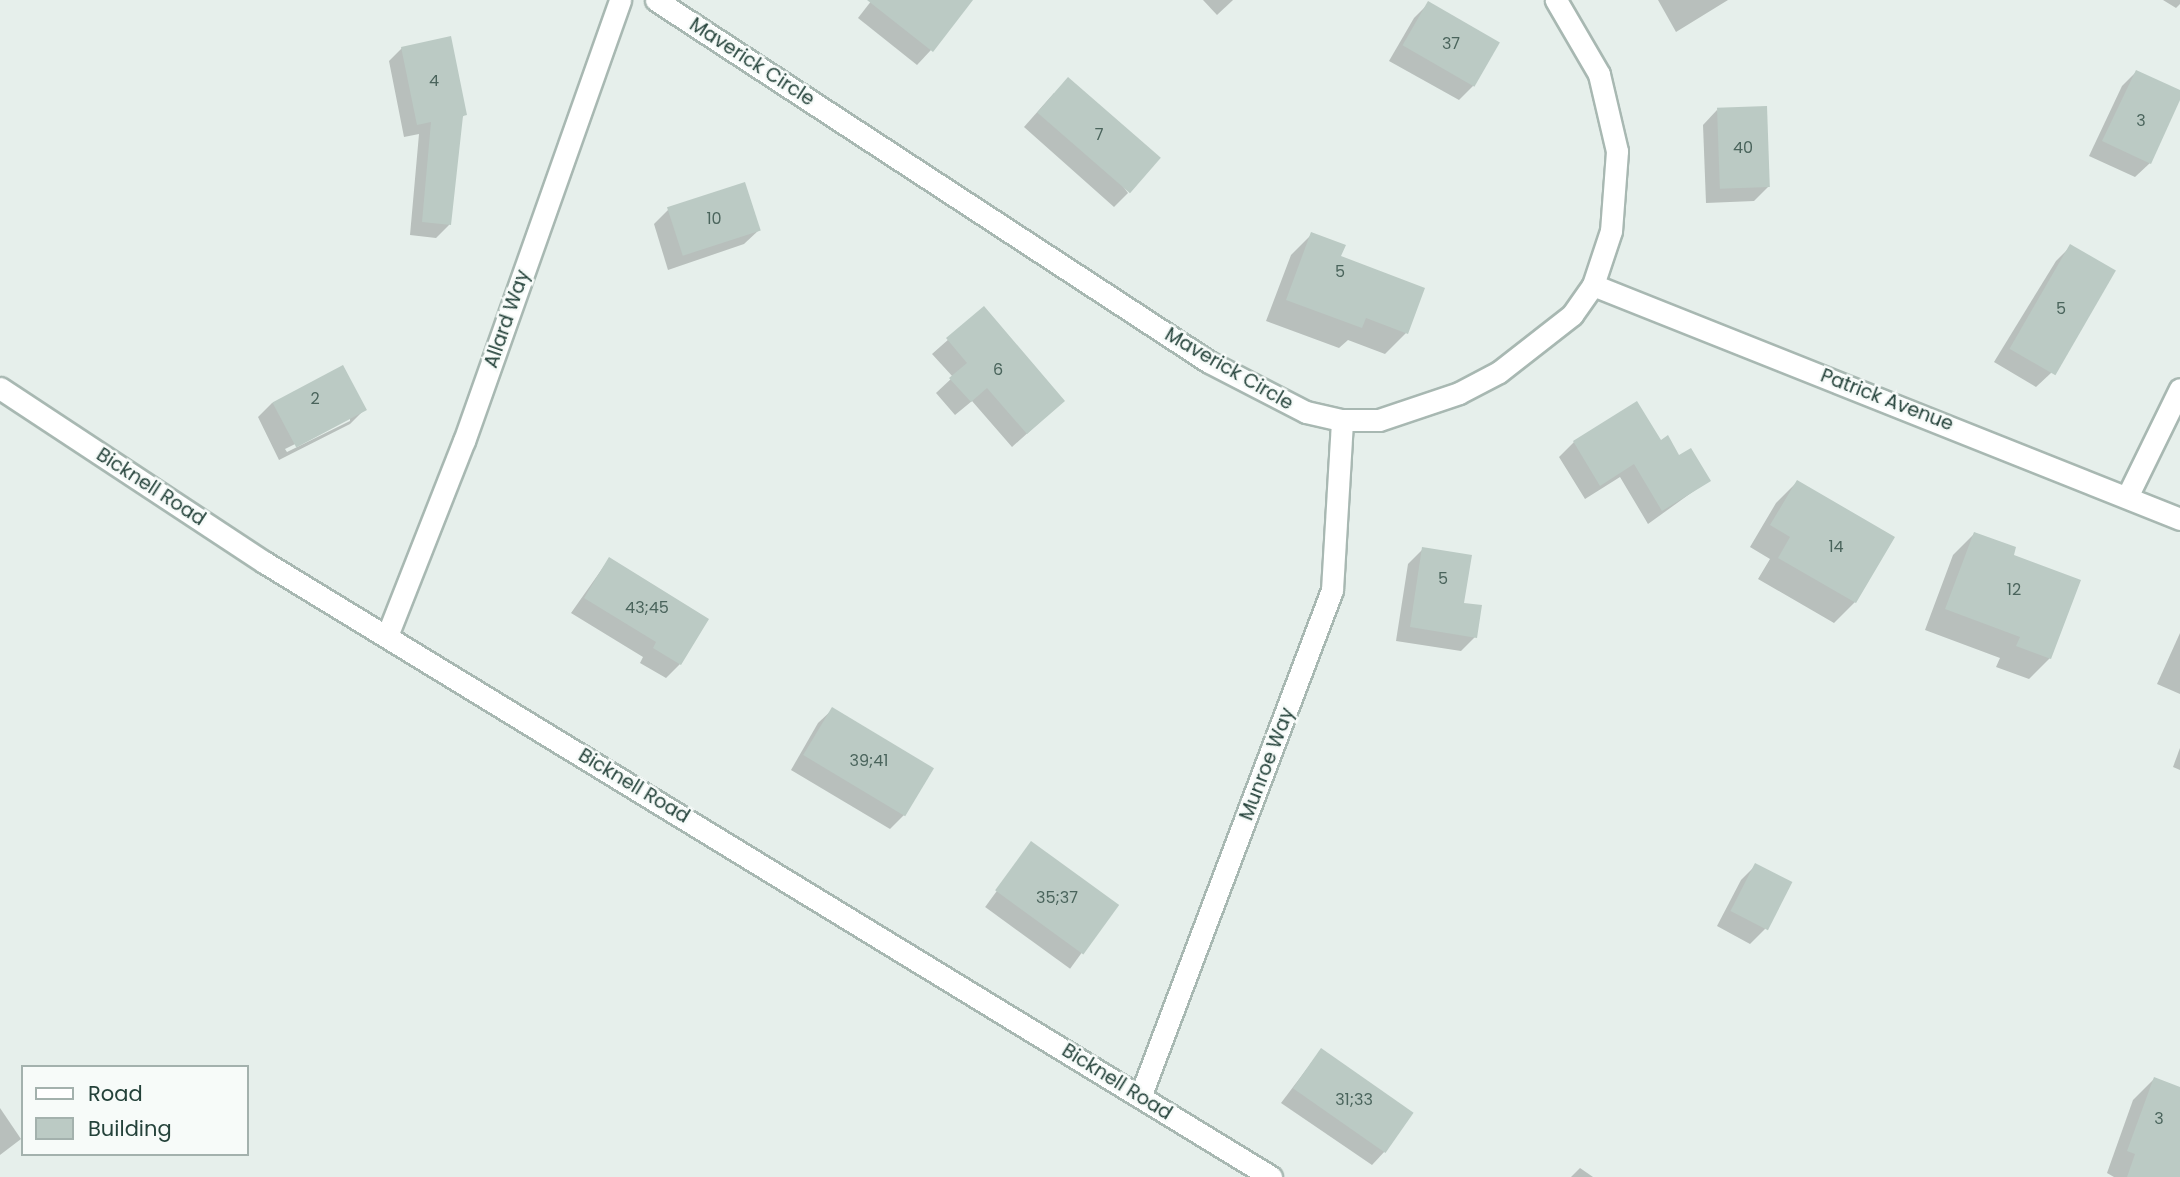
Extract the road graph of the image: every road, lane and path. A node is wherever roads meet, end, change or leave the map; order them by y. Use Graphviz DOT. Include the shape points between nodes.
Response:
graph roads {
  1 [pos="620,0"];
  2 [pos="656,0"];
  3 [pos="1556,0"];
  4 [pos="1593,285"];
  5 [pos="0,388"];
  6 [pos="2180,389"];
  7 [pos="1342,420"];
  8 [pos="2127,497"];
  9 [pos="2180,519"];
  10 [pos="387,636"];
  11 [pos="1140,1097"];
  12 [pos="1271,1177"];
  1 -- 10 [label="street, Allard Way" via="464,441"];
  2 -- 7 [label="street, Maverick Circle" via="1209,362 1306,412"];
  3 -- 4 [label="street, Maverick Circle" via="1599,74 1617,151 1611,231"];
  4 -- 7 [label="street, Maverick Circle" via="1572,315 1499,372 1459,393 1379,420"];
  4 -- 8 [label="street, Patrick Avenue"];
  5 -- 10 [label="street, Bicknell Road" via="264,562"];
  6 -- 8 [label="street"];
  7 -- 11 [label="street, Munroe Way" via="1332,590"];
  8 -- 9 [label="street, Patrick Avenue"];
  10 -- 11 [label="street, Bicknell Road"];
  11 -- 12 [label="street, Bicknell Road"];
}
